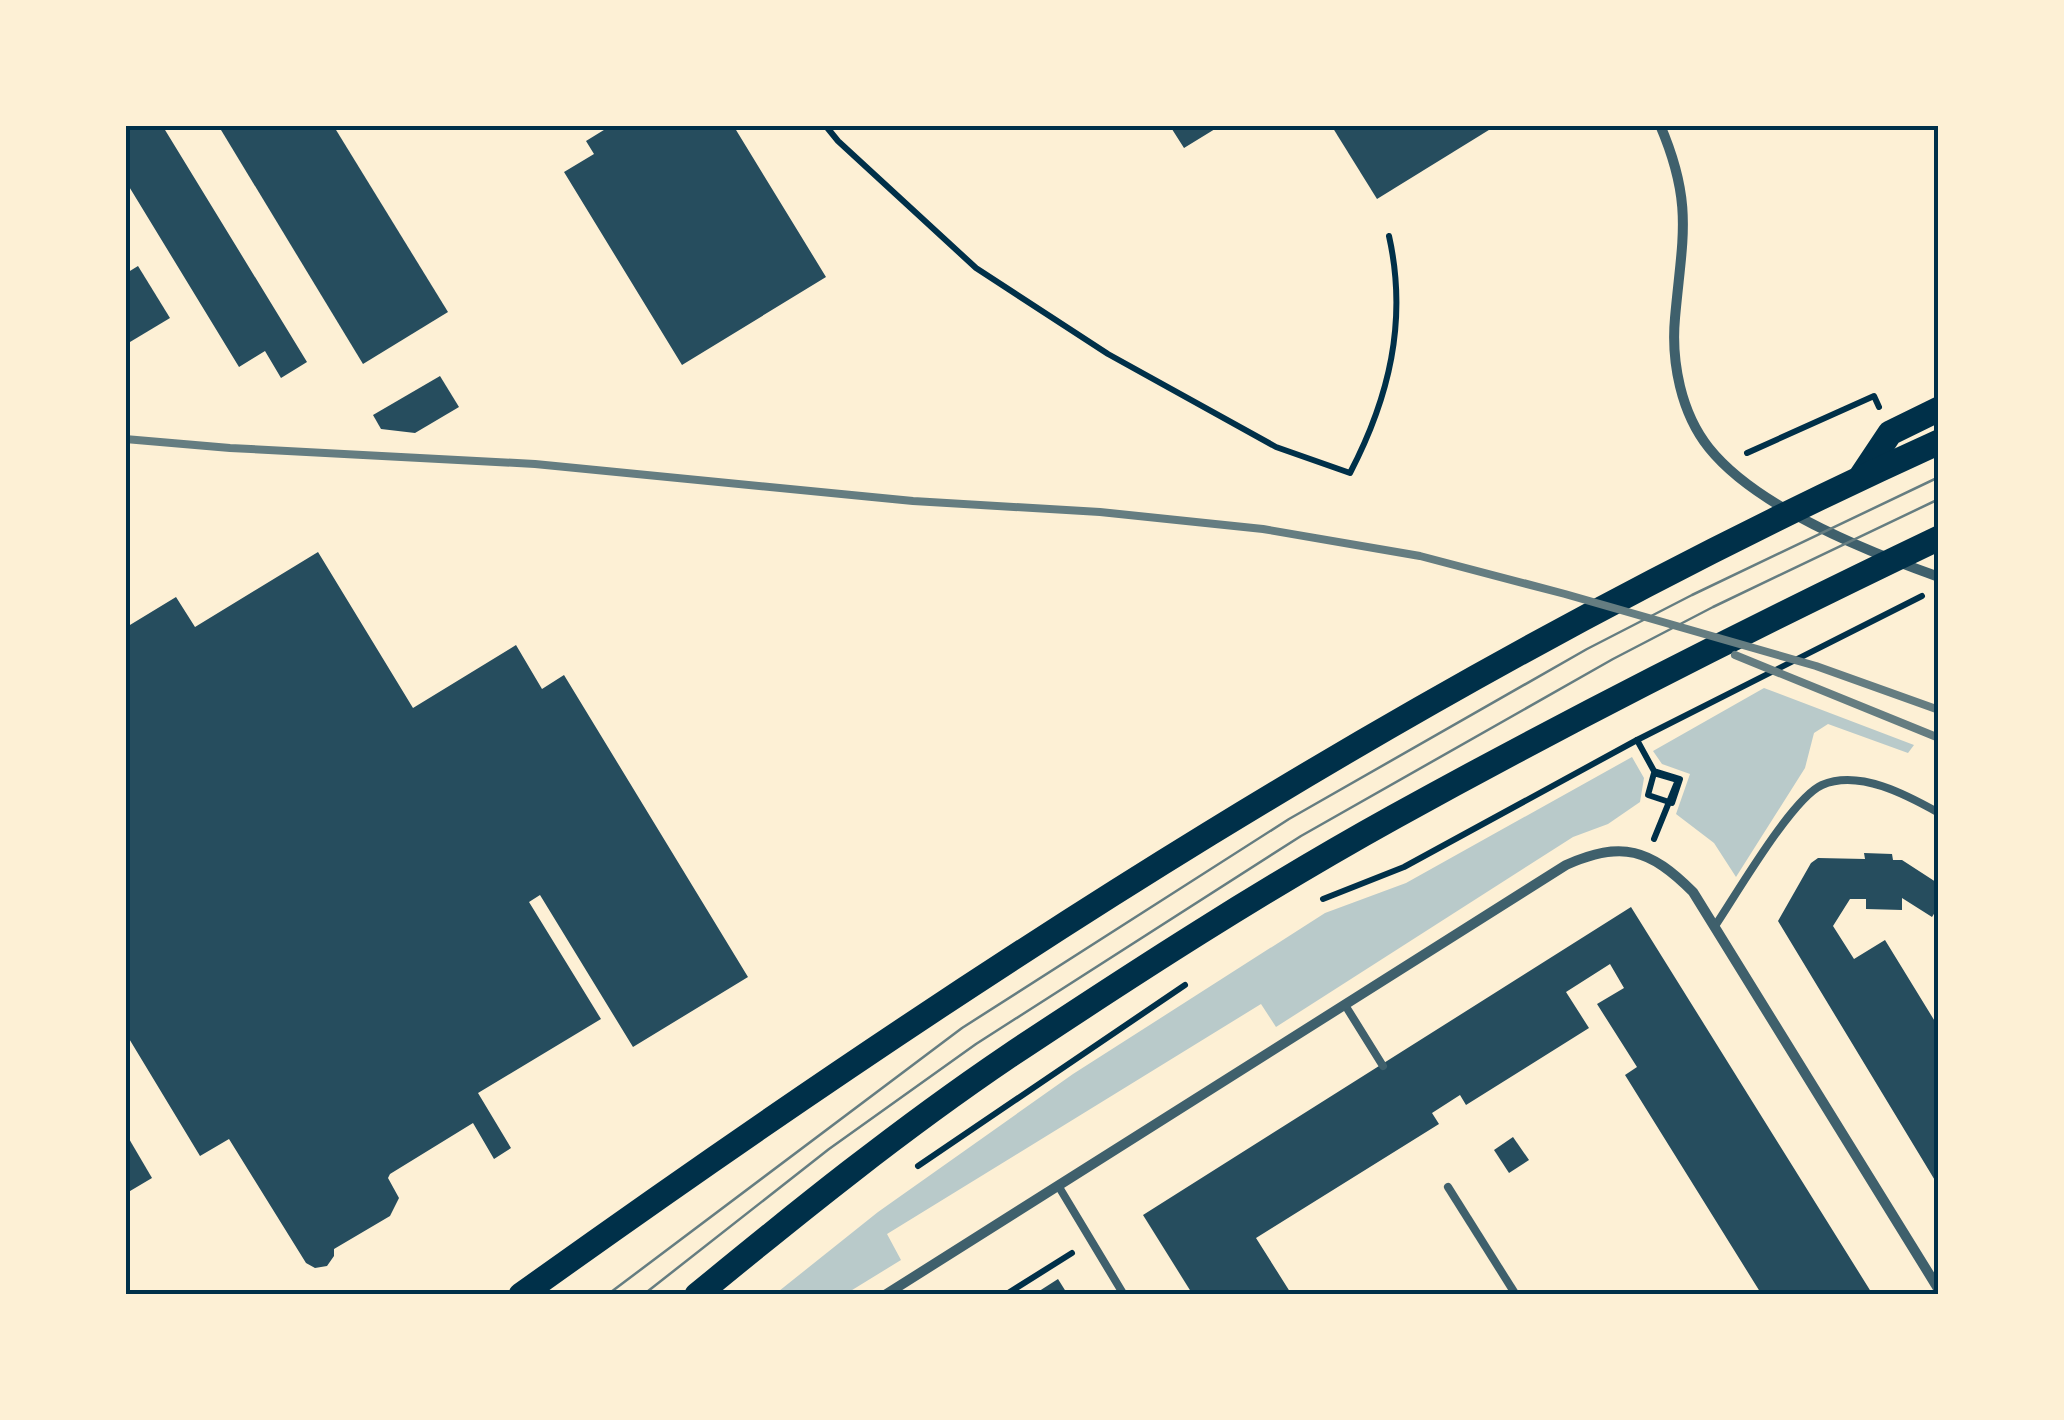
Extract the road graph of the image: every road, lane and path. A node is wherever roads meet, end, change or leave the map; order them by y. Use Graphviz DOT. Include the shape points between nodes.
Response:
graph roads {
  1 [pos="825,125"];
  2 [pos="1660,125"];
  3 [pos="1390,236"];
  4 [pos="1874,396"];
  5 [pos="1939,409"];
  6 [pos="1939,442"];
  7 [pos="1723,464"];
  8 [pos="1861,477"];
  9 [pos="1939,538"];
  10 [pos="1939,577"];
  11 [pos="1939,590"];
  12 [pos="1633,742"];
  13 [pos="1939,813"];
  14 [pos="1646,857"];
  15 [pos="1318,901"];
  16 [pos="1715,926"];
  17 [pos="1200,974"];
  18 [pos="1345,1005"];
  19 [pos="1383,1066"];
  20 [pos="915,1168"];
  21 [pos="1059,1187"];
  22 [pos="1448,1188"];
  23 [pos="1092,1241"];
  24 [pos="587,1248"];
  25 [pos="1939,1290"];
  26 [pos="521,1295"];
  27 [pos="553,1295"];
  28 [pos="697,1295"];
  29 [pos="885,1295"];
  30 [pos="1006,1295"];
  31 [pos="1124,1295"];
  32 [pos="1516,1295"];
  1 -- 3 [label="path" via="976,268 1108,354 1276,447 1350,473 1376,420 1394,355 1397,271"];
  2 -- 7 [label="street" via="1685,216 1674,350 1680,386 1694,422"];
  4 -- 7 [label="path"];
  5 -- 8 [label="main road" via="1890,434"];
  6 -- 8 [label="main road"];
  7 -- 10 [label="street" via="1820,528"];
  8 -- 24 [label="main road" via="1692,559 1312,769 858,1060"];
  9 -- 28 [label="main road" via="1613,699 1390,819 1189,940 882,1148"];
  11 -- 12 [label="path"];
  12 -- 14 [label="path" via="1654,771 1680,779 1672,803 1648,796 1654,773 1678,780"];
  12 -- 15 [label="path" via="1404,868"];
  13 -- 16 [label="lane" via="1875,785 1821,785 1799,803"];
  14 -- 16 [label="street" via="1693,892"];
  14 -- 18 [label="street" via="1618,849 1566,865"];
  16 -- 25 [label="street"];
  17 -- 20 [label="path"];
  18 -- 19 [label="lane"];
  18 -- 21 [label="street"];
  21 -- 23 [label="lane"];
  21 -- 29 [label="street"];
  22 -- 32 [label="lane"];
  23 -- 30 [label="path"];
  23 -- 31 [label="lane"];
  24 -- 26 [label="main road"];
  24 -- 27 [label="main road"];
}
